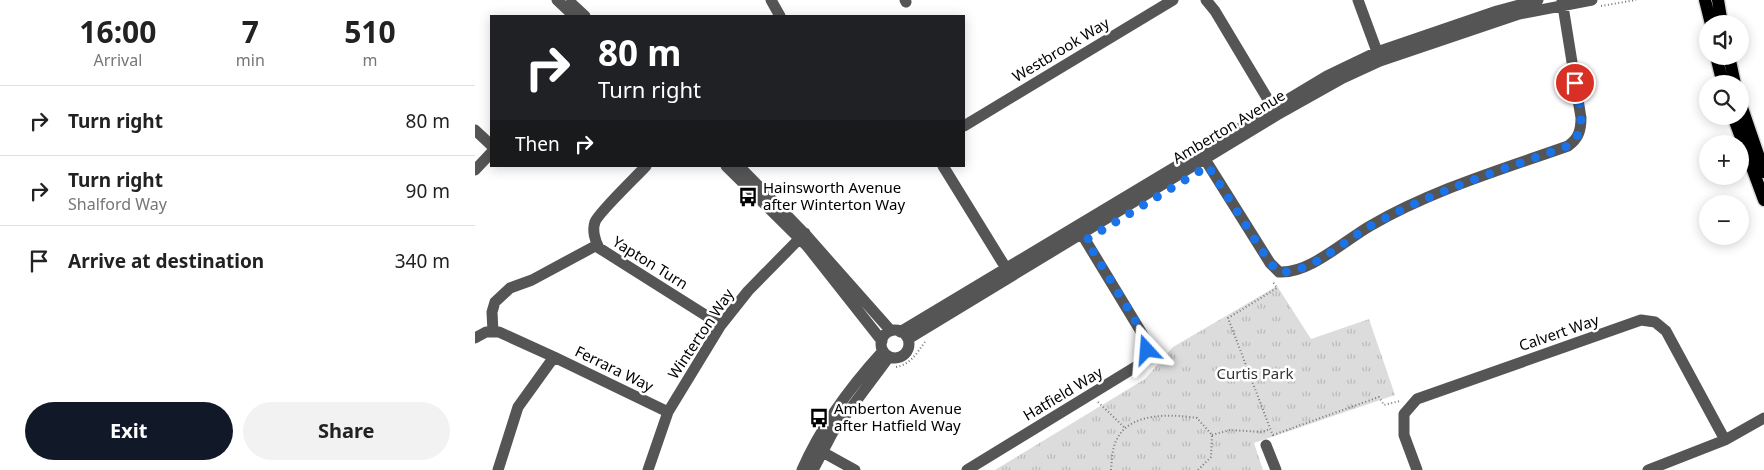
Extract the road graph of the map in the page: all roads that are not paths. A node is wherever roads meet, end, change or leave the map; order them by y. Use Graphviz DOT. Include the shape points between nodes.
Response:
graph roads {
  1 [pos="557,0"];
  2 [pos="568,0"];
  3 [pos="771,0"];
  4 [pos="1173,0"];
  5 [pos="1205,0"];
  6 [pos="1358,0"];
  7 [pos="1537,0"];
  8 [pos="1705,0"];
  9 [pos="1718,0"];
  10 [pos="1562,2"];
  11 [pos="1596,3"];
  12 [pos="573,15"];
  13 [pos="584,15"];
  14 [pos="779,15"];
  15 [pos="1709,15"];
  16 [pos="1720,15"];
  17 [pos="1379,57"];
  18 [pos="1275,111"];
  19 [pos="965,125"];
  20 [pos="1737,125"];
  21 [pos="1746,125"];
  22 [pos="475,130"];
  23 [pos="490,144"];
  24 [pos="490,154"];
  25 [pos="1202,156"];
  26 [pos="645,167"];
  27 [pos="727,167"];
  28 [pos="740,167"];
  29 [pos="944,167"];
  30 [pos="475,170"];
  31 [pos="1761,178"];
  32 [pos="1764,200"];
  33 [pos="1079,230"];
  34 [pos="802,236"];
  35 [pos="597,244"];
  36 [pos="1008,272"];
  37 [pos="721,325"];
  38 [pos="493,332"];
  39 [pos="900,334"];
  40 [pos="475,338"];
  41 [pos="884,349"];
  42 [pos="554,357"];
  43 [pos="668,412"];
  44 [pos="1764,418"];
  45 [pos="1270,440"];
  46 [pos="1725,440"];
  47 [pos="818,449"];
  48 [pos="498,470"];
  49 [pos="648,470"];
  50 [pos="802,470"];
  51 [pos="813,470"];
  52 [pos="855,470"];
  53 [pos="967,470"];
  54 [pos="1276,470"];
  55 [pos="1417,470"];
  56 [pos="1648,470"];
  1 -- 12 [label="street"];
  2 -- 13 [label="street"];
  3 -- 14 [label="street"];
  4 -- 19 [label="street, Westbrook Way"];
  5 -- 18 [label="street" via="1215,11"];
  6 -- 17 [label="street"];
  7 -- 17 [label="street, Amberton Avenue" via="1497,10"];
  8 -- 15 [label="main road"];
  9 -- 16 [label="main road"];
  10 -- 11 [label="street, Amberton Avenue"];
  10 -- 17 [label="street, Amberton Avenue"];
  10 -- 25 [label="street" via="1581,118 1581,127 1574,142 1419,200 1299,270 1279,272 1270,263"];
  17 -- 18 [label="street, Amberton Avenue"];
  18 -- 25 [label="street, Amberton Avenue"];
  20 -- 31 [label="main road"];
  21 -- 31 [label="main road"];
  22 -- 23 [label="street"];
  24 -- 30 [label="street"];
  25 -- 33 [label="street, Amberton Avenue"];
  26 -- 35 [label="street, Yapton Turn" via="595,221"];
  27 -- 34 [label="street"];
  28 -- 34 [label="street"];
  29 -- 36 [label="street"];
  31 -- 32 [label="main road"];
  33 -- 36 [label="street, Amberton Avenue"];
  33 -- 53 [label="street, Hatfield Way" via="1147,340 1147,350 1141,363"];
  34 -- 37 [label="street, Winterton Way" via="748,291"];
  34 -- 39 [label="street"];
  34 -- 41 [label="street"];
  35 -- 37 [label="street, Yapton Turn"];
  35 -- 38 [label="street" via="532,280 510,288 495,302"];
  36 -- 39 [label="street, Amberton Avenue"];
  37 -- 43 [label="street, Winterton Way"];
  38 -- 40 [label="street"];
  38 -- 42 [label="street"];
  39 -- 41 [label="street"];
  39 -- 41 [label="street" via="909,348 904,355 897,358"];
  41 -- 47 [label="street" via="826,424"];
  42 -- 43 [label="street, Ferrara Way"];
  42 -- 48 [label="street, Ferrara Way" via="518,407"];
  43 -- 49 [label="street, Winterton Way"];
  44 -- 46 [label="street"];
  45 -- 54 [label="street"];
  46 -- 55 [label="street, Calvert Way" via="1666,331 1655,322 1641,320 1417,399 1404,414 1404,435"];
  46 -- 56 [label="street"];
  47 -- 50 [label="street"];
  47 -- 51 [label="street"];
  47 -- 52 [label="street"];
}
